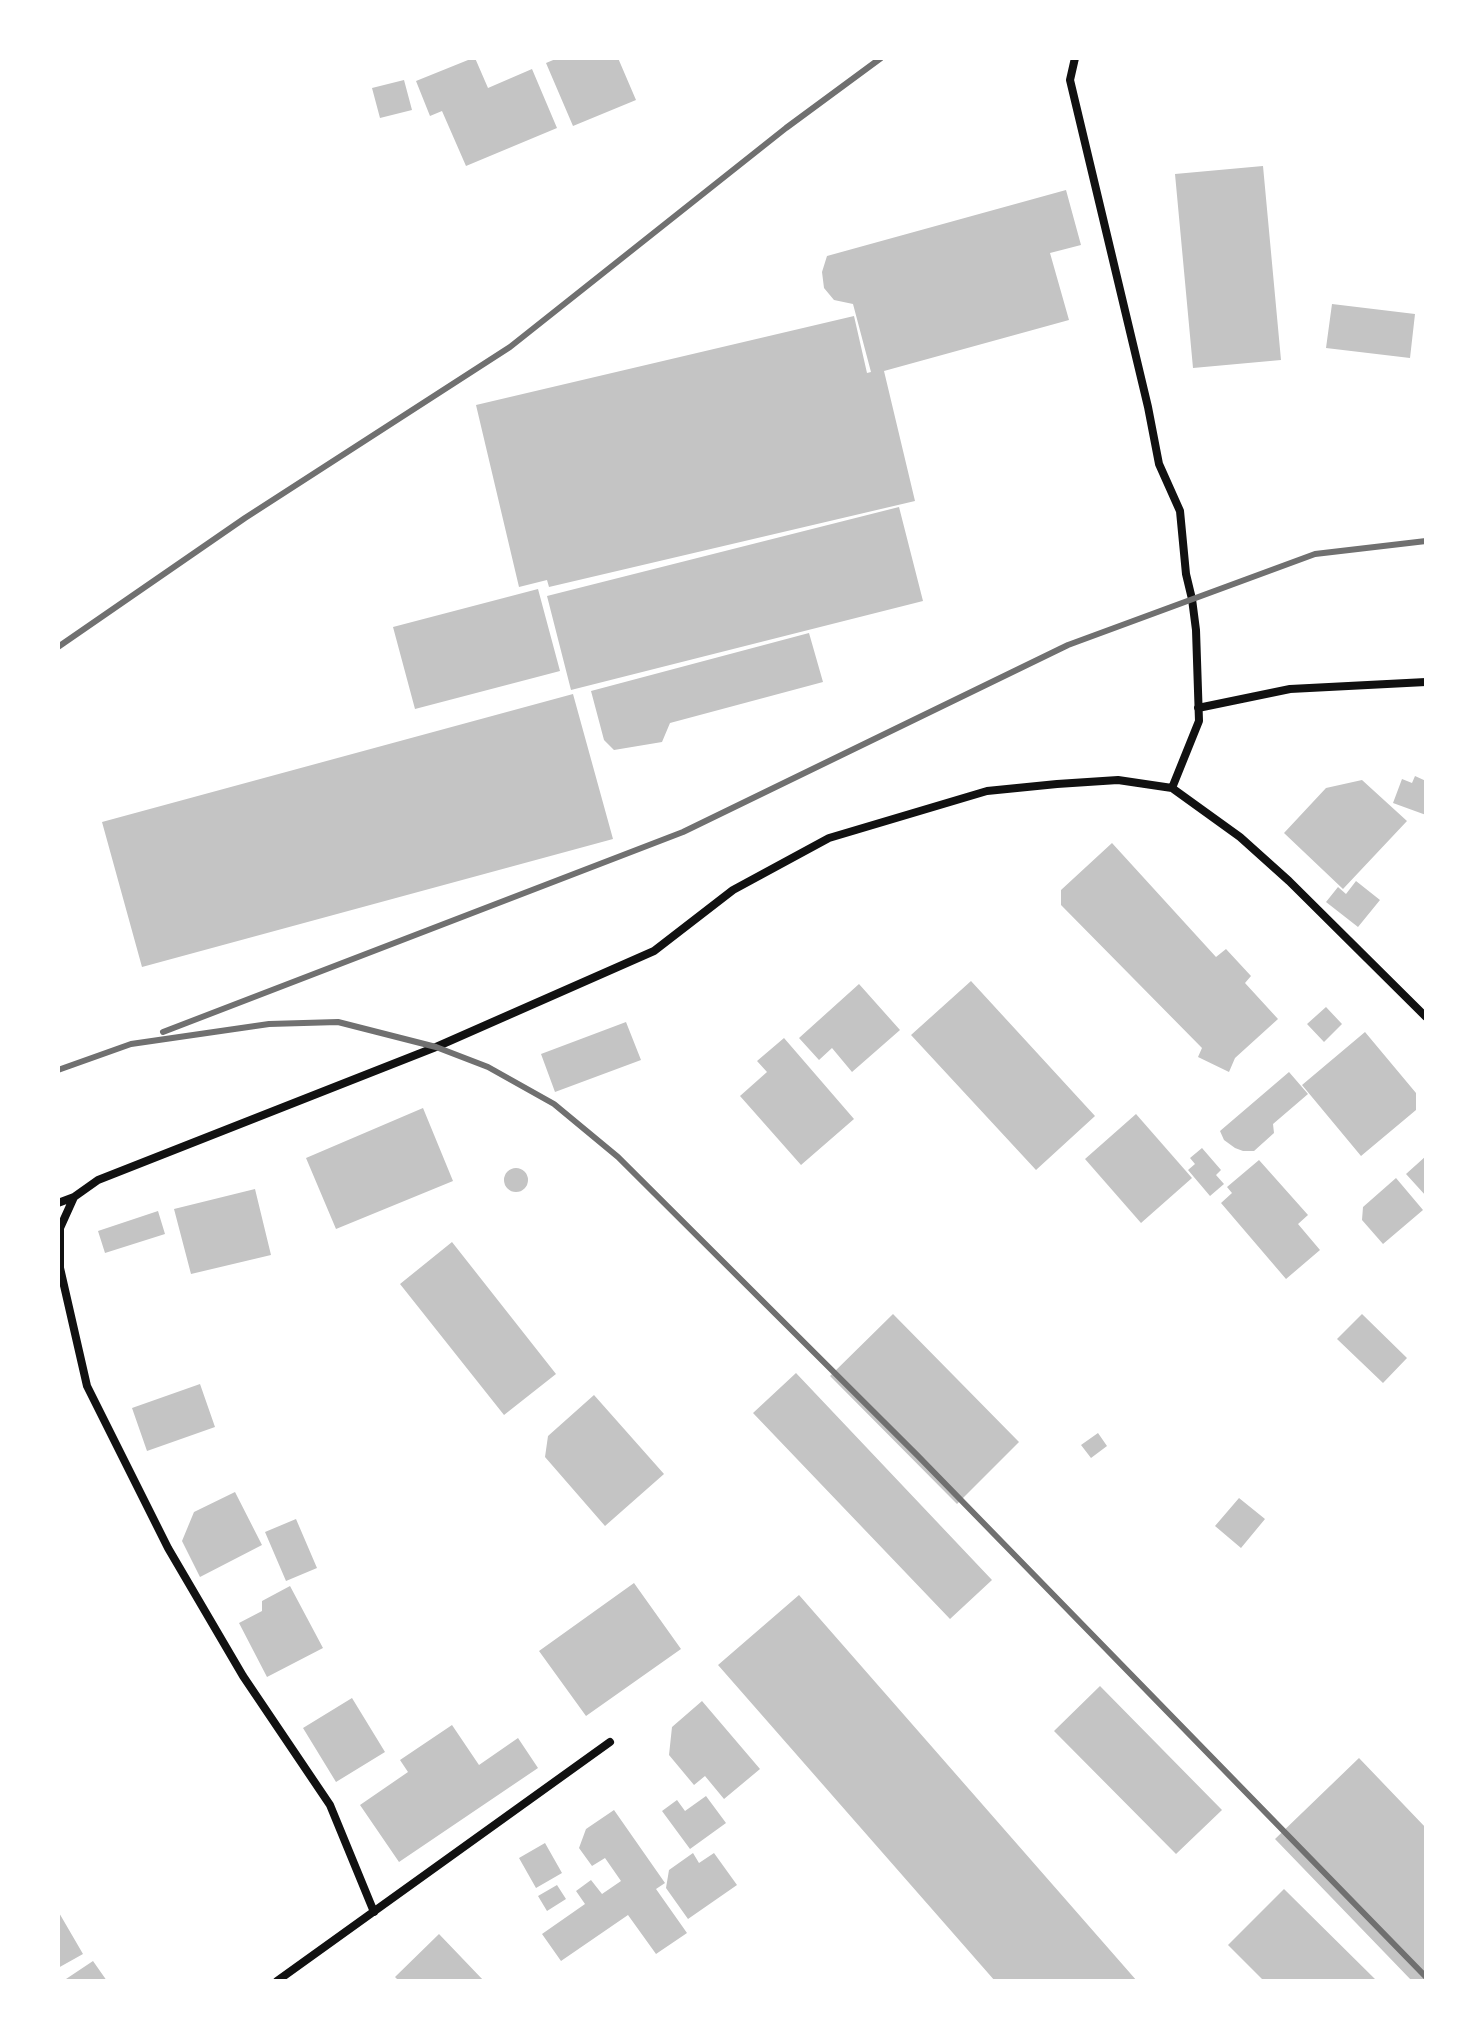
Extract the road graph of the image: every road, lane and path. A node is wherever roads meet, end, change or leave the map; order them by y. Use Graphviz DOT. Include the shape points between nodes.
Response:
graph roads {
  1 [pos="1075,58"];
  2 [pos="1426,682"];
  3 [pos="1198,708"];
  4 [pos="1172,788"];
  5 [pos="1426,1017"];
  6 [pos="74,1197"];
  7 [pos="58,1203"];
  8 [pos="610,1742"];
  9 [pos="374,1912"];
  10 [pos="277,1981"];
  1 -- 3 [label="street" via="1070,80 1075,103 1159,464 1180,511 1196,630"];
  2 -- 3 [label="street" via="1290,689"];
  3 -- 4 [label="street" via="1199,721"];
  4 -- 5 [label="street" via="1289,881"];
  4 -- 6 [label="street" via="1118,780 987,791 829,838 733,890 654,951 436,1047 98,1180"];
  6 -- 7 [label="street"];
  6 -- 9 [label="street" via="60,1228 60,1268 87,1386 168,1548 243,1676 330,1805"];
  8 -- 9 [label="street"];
  9 -- 10 [label="street"];
}
